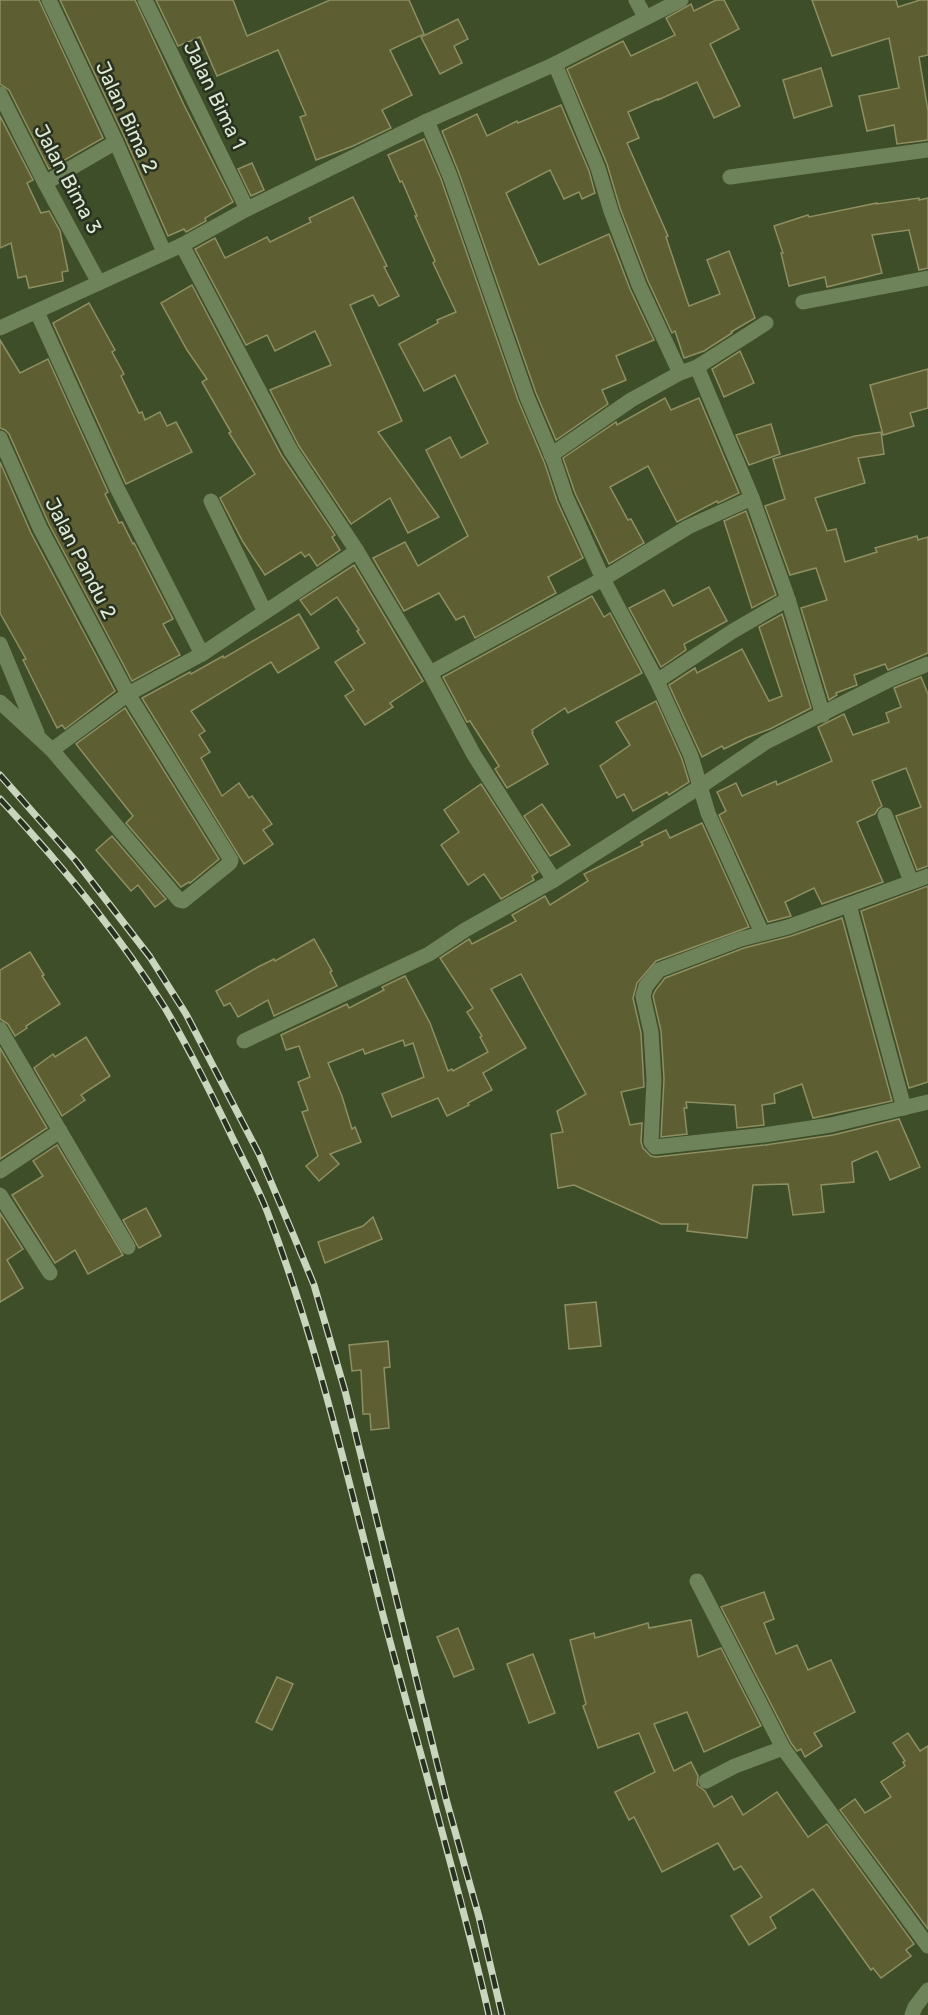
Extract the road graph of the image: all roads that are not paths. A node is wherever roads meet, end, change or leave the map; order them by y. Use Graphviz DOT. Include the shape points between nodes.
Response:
graph roads {
  1 [pos="49,0"];
  2 [pos="145,0"];
  3 [pos="636,0"];
  4 [pos="681,0"];
  5 [pos="645,17"];
  6 [pos="555,64"];
  7 [pos="0,94"];
  8 [pos="426,121"];
  9 [pos="116,142"];
  10 [pos="928,150"];
  11 [pos="730,177"];
  12 [pos="45,183"];
  13 [pos="247,208"];
  14 [pos="182,245"];
  15 [pos="164,252"];
  16 [pos="928,278"];
  17 [pos="99,283"];
  18 [pos="803,302"];
  19 [pos="0,310"];
  20 [pos="37,312"];
  21 [pos="766,323"];
  22 [pos="4,326"];
  23 [pos="697,367"];
  24 [pos="680,373"];
  25 [pos="0,438"];
  26 [pos="551,455"];
  27 [pos="752,498"];
  28 [pos="211,501"];
  29 [pos="357,551"];
  30 [pos="603,579"];
  31 [pos="788,599"];
  32 [pos="265,612"];
  33 [pos="0,644"];
  34 [pos="202,654"];
  35 [pos="928,664"];
  36 [pos="430,673"];
  37 [pos="657,681"];
  38 [pos="128,694"];
  39 [pos="0,702"];
  40 [pos="823,715"];
  41 [pos="39,738"];
  42 [pos="52,750"];
  43 [pos="701,786"];
  44 [pos="885,815"];
  45 [pos="928,876"];
  46 [pos="554,880"];
  47 [pos="911,881"];
  48 [pos="849,906"];
  49 [pos="762,933"];
  50 [pos="0,1029"];
  51 [pos="244,1041"];
  52 [pos="928,1102"];
  53 [pos="904,1108"];
  54 [pos="60,1131"];
  55 [pos="0,1171"];
  56 [pos="0,1195"];
  57 [pos="128,1247"];
  58 [pos="50,1273"];
  59 [pos="697,1581"];
  60 [pos="783,1748"];
  61 [pos="706,1781"];
  62 [pos="928,1946"];
  63 [pos="928,1990"];
  64 [pos="912,2015"];
  1 -- 9 [label="street, Jalan Bima 2"];
  2 -- 13 [label="street, Jalan Bima 1"];
  3 -- 5 [label="street"];
  4 -- 5 [label="street"];
  5 -- 6 [label="street"];
  6 -- 8 [label="street"];
  6 -- 24 [label="street" via="598,168 639,285"];
  7 -- 12 [label="street, Jalan Bima 3"];
  8 -- 13 [label="street"];
  8 -- 26 [label="street" via="450,176"];
  9 -- 12 [label="street"];
  9 -- 15 [label="street, Jalan Bima 2"];
  10 -- 11 [label="street"];
  12 -- 17 [label="street, Jalan Bima 3"];
  13 -- 14 [label="street"];
  14 -- 15 [label="street"];
  14 -- 29 [label="street" via="291,452"];
  15 -- 17 [label="street"];
  16 -- 18 [label="street"];
  17 -- 20 [label="street"];
  19 -- 22 [label="street"];
  20 -- 22 [label="street"];
  20 -- 34 [label="street" via="116,486"];
  21 -- 23 [label="street"];
  23 -- 24 [label="street"];
  23 -- 27 [label="street"];
  24 -- 26 [label="street" via="631,400"];
  25 -- 38 [label="street, Jalan Pandu 2" via="40,528"];
  26 -- 30 [label="street"];
  27 -- 30 [label="street" via="688,527"];
  27 -- 31 [label="street"];
  28 -- 32 [label="street"];
  29 -- 32 [label="street"];
  29 -- 36 [label="street"];
  30 -- 36 [label="street"];
  30 -- 37 [label="street"];
  31 -- 37 [label="street"];
  31 -- 40 [label="street"];
  32 -- 34 [label="street"];
  33 -- 41 [label="street"];
  34 -- 38 [label="street"];
  35 -- 40 [label="street"];
  36 -- 46 [label="street" via="474,755"];
  37 -- 43 [label="street"];
  38 -- 42 [label="street"];
  38 -- 42 [label="street, Jalan Pandu 2" via="231,860 183,901"];
  39 -- 41 [label="street"];
  40 -- 43 [label="street" via="766,742"];
  41 -- 42 [label="street"];
  43 -- 46 [label="street"];
  43 -- 49 [label="street" via="708,813"];
  44 -- 47 [label="street"];
  45 -- 47 [label="street"];
  46 -- 51 [label="street" via="412,963"];
  47 -- 48 [label="street"];
  48 -- 49 [label="street"];
  48 -- 53 [label="street"];
  49 -- 53 [label="street" via="659,970 646,986 654,1080 653,1145 764,1135"];
  50 -- 54 [label="street"];
  52 -- 53 [label="street"];
  54 -- 55 [label="street"];
  54 -- 57 [label="street"];
  56 -- 58 [label="street"];
  59 -- 60 [label="street"];
  60 -- 61 [label="street"];
  60 -- 62 [label="street"];
  63 -- 64 [label="street"];
}
